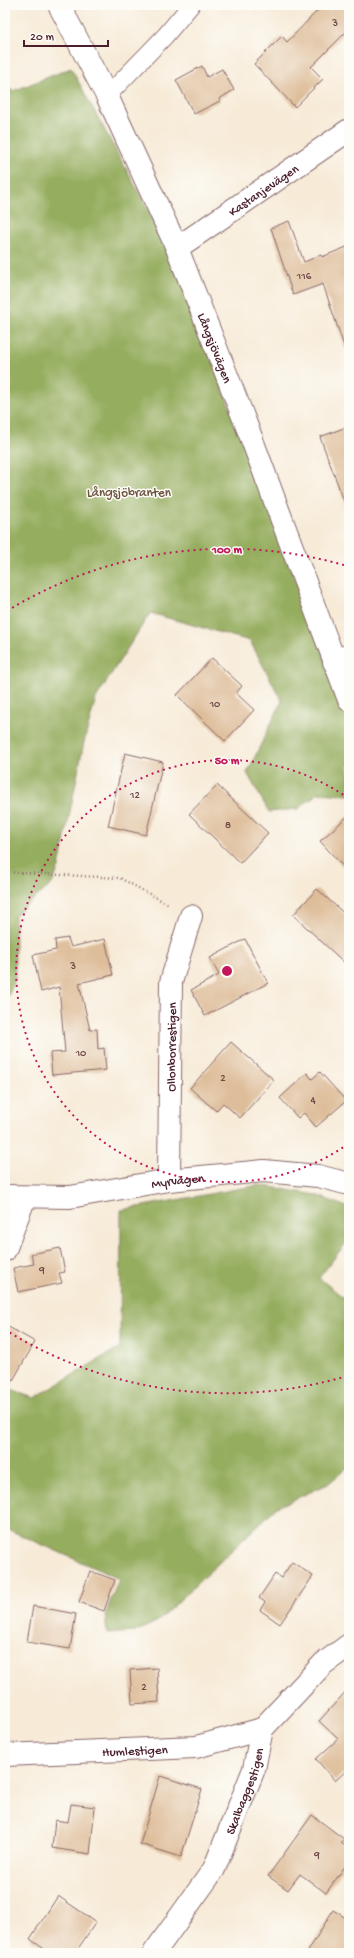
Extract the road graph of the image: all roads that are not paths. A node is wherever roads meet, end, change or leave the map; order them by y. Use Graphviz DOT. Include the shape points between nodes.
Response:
graph roads {
  1 [pos="59,5"];
  2 [pos="191,5"];
  3 [pos="108,96"];
  4 [pos="349,130"];
  5 [pos="177,248"];
  6 [pos="342,659"];
  7 [pos="349,700"];
  8 [pos="192,916"];
  9 [pos="169,1180"];
  10 [pos="349,1184"];
  11 [pos="15,1197"];
  12 [pos="5,1250"];
  13 [pos="349,1645"];
  14 [pos="262,1729"];
  15 [pos="5,1755"];
  16 [pos="154,1953"];
  1 -- 3 [label="street, Långsjövägen"];
  2 -- 3 [label="lane"];
  3 -- 5 [label="street, Långsjövägen"];
  4 -- 5 [label="street, Kastanjevägen"];
  5 -- 6 [label="street, Långsjövägen"];
  6 -- 7 [label="street, Långsjövägen"];
  8 -- 9 [label="street, Ollonborrestigen" via="171,982"];
  9 -- 10 [label="street, Myrvägen" via="264,1171 318,1176"];
  9 -- 11 [label="street, Myrvägen" via="70,1197"];
  11 -- 12 [label="street"];
  13 -- 14 [label="street, Skalbaggestigen" via="323,1664"];
  14 -- 15 [label="street, Humlestigen" via="196,1747"];
  14 -- 16 [label="street, Skalbaggestigen" via="254,1770 214,1869"];
}
